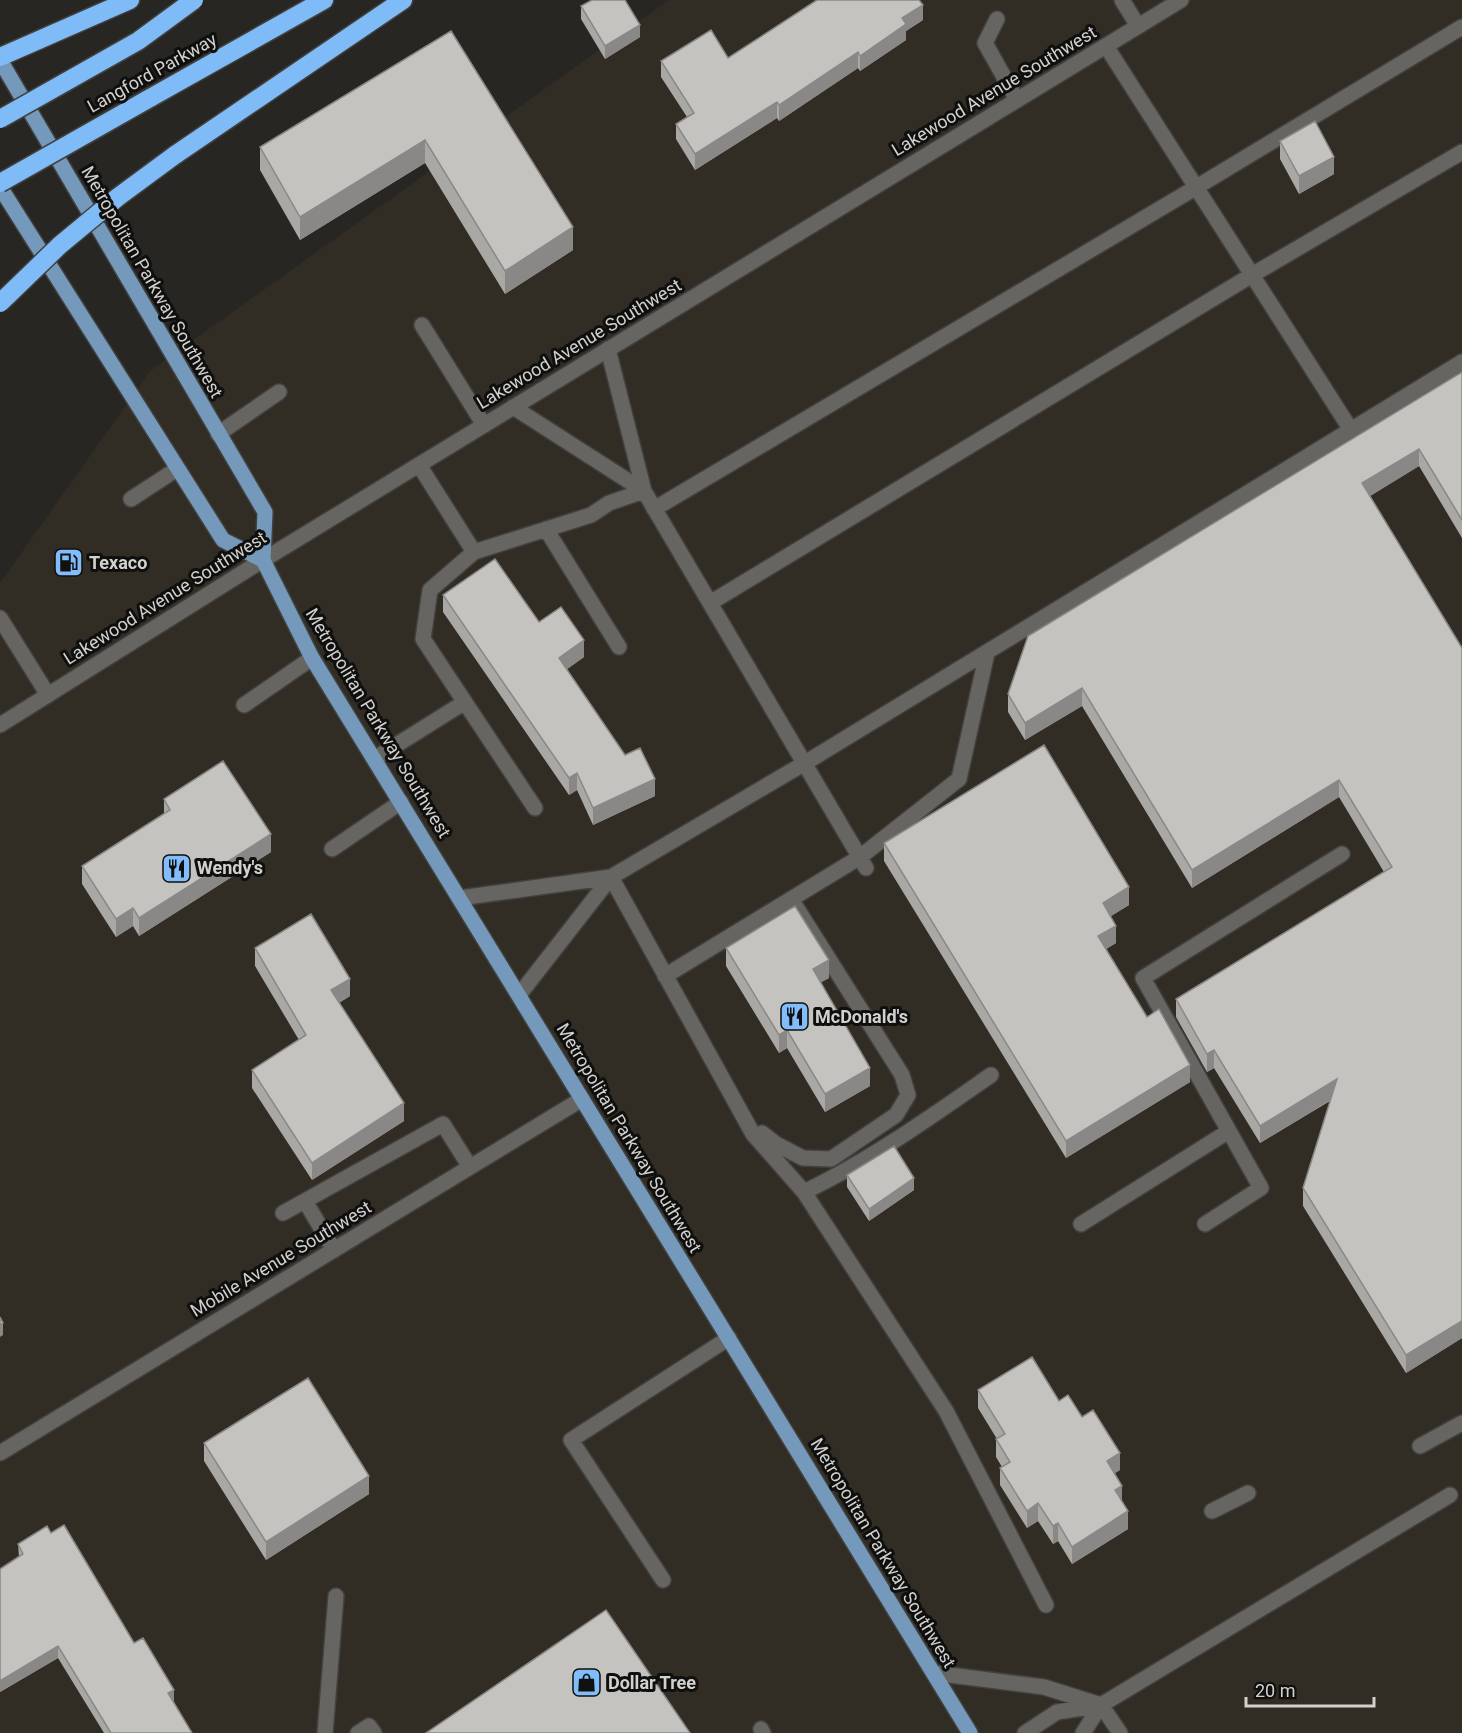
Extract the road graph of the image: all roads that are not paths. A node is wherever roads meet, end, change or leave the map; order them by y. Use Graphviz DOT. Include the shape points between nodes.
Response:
graph roads {
  1 [pos="130,0"];
  2 [pos="194,0"];
  3 [pos="324,0"];
  4 [pos="404,0"];
  5 [pos="1122,0"];
  6 [pos="1177,1"];
  7 [pos="997,19"];
  8 [pos="1138,26"];
  9 [pos="1462,27"];
  10 [pos="1106,46"];
  11 [pos="0,58"];
  12 [pos="1017,100"];
  13 [pos="0,119"];
  14 [pos="1462,152"];
  15 [pos="0,183"];
  16 [pos="0,187"];
  17 [pos="1195,188"];
  18 [pos="1252,275"];
  19 [pos="0,303"];
  20 [pos="422,325"];
  21 [pos="608,349"];
  22 [pos="1462,362"];
  23 [pos="279,392"];
  24 [pos="513,407"];
  25 [pos="484,425"];
  26 [pos="1351,430"];
  27 [pos="218,434"];
  28 [pos="419,465"];
  29 [pos="177,469"];
  30 [pos="644,491"];
  31 [pos="131,500"];
  32 [pos="654,509"];
  33 [pos="546,529"];
  34 [pos="474,552"];
  35 [pos="263,560"];
  36 [pos="710,603"];
  37 [pos="0,618"];
  38 [pos="619,647"];
  39 [pos="987,653"];
  40 [pos="312,658"];
  41 [pos="48,694"];
  42 [pos="465,702"];
  43 [pos="244,705"];
  44 [pos="0,725"];
  45 [pos="374,759"];
  46 [pos="805,763"];
  47 [pos="401,802"];
  48 [pos="535,807"];
  49 [pos="332,849"];
  50 [pos="1342,854"];
  51 [pos="863,863"];
  52 [pos="611,877"];
  53 [pos="460,898"];
  54 [pos="791,899"];
  55 [pos="665,976"];
  56 [pos="519,995"];
  57 [pos="991,1075"];
  58 [pos="582,1099"];
  59 [pos="744,1117"];
  60 [pos="1229,1131"];
  61 [pos="470,1167"];
  62 [pos="804,1192"];
  63 [pos="305,1201"];
  64 [pos="284,1213"];
  65 [pos="1081,1224"];
  66 [pos="1204,1224"];
  67 [pos="334,1250"];
  68 [pos="729,1338"];
  69 [pos="1462,1423"];
  70 [pos="1420,1446"];
  71 [pos="0,1453"];
  72 [pos="1248,1493"];
  73 [pos="1450,1495"];
  74 [pos="1212,1511"];
  75 [pos="663,1580"];
  76 [pos="336,1596"];
  77 [pos="1046,1605"];
  78 [pos="934,1673"];
  79 [pos="1101,1705"];
  80 [pos="325,1733"];
  81 [pos="358,1733"];
  82 [pos="374,1733"];
  83 [pos="970,1733"];
  84 [pos="1025,1733"];
  85 [pos="1083,1733"];
  86 [pos="1120,1733"];
  1 -- 11 [label="highway"];
  2 -- 13 [label="highway, Langford Parkway, bridge" via="138,41"];
  3 -- 15 [label="highway, Langford Parkway, bridge"];
  4 -- 19 [label="highway, bridge" via="118,197 60,244"];
  5 -- 8 [label="street"];
  6 -- 8 [label="street, Lakewood Avenue Southwest"];
  7 -- 12 [label="street" via="985,43"];
  8 -- 10 [label="street, Lakewood Avenue Southwest"];
  9 -- 17 [label="street"];
  10 -- 12 [label="street, Lakewood Avenue Southwest"];
  10 -- 17 [label="street"];
  11 -- 27 [label="main road, Metropolitan Parkway Southwest"];
  12 -- 21 [label="street, Lakewood Avenue Southwest"];
  14 -- 18 [label="street"];
  16 -- 29 [label="main road"];
  17 -- 18 [label="street"];
  17 -- 32 [label="street"];
  18 -- 26 [label="street"];
  18 -- 36 [label="street"];
  20 -- 25 [label="street"];
  21 -- 24 [label="street, Lakewood Avenue Southwest"];
  21 -- 30 [label="street"];
  22 -- 26 [label="street"];
  23 -- 27 [label="street"];
  24 -- 25 [label="street, Lakewood Avenue Southwest"];
  24 -- 30 [label="street"];
  25 -- 28 [label="street, Lakewood Avenue Southwest"];
  26 -- 39 [label="street"];
  27 -- 35 [label="main road, Metropolitan Parkway Southwest" via="265,512"];
  28 -- 34 [label="street"];
  28 -- 35 [label="street, Lakewood Avenue Southwest"];
  29 -- 31 [label="street"];
  29 -- 35 [label="main road" via="223,540"];
  30 -- 32 [label="street"];
  30 -- 33 [label="street" via="609,502 591,515"];
  32 -- 36 [label="street"];
  33 -- 34 [label="street"];
  33 -- 38 [label="street"];
  34 -- 42 [label="street" via="430,590 423,639"];
  35 -- 40 [label="main road, Metropolitan Parkway Southwest"];
  35 -- 41 [label="street, Lakewood Avenue Southwest"];
  36 -- 46 [label="street"];
  37 -- 41 [label="street"];
  39 -- 46 [label="street"];
  39 -- 51 [label="street" via="959,779"];
  40 -- 43 [label="street"];
  40 -- 45 [label="main road, Metropolitan Parkway Southwest"];
  41 -- 44 [label="street, Lakewood Avenue Southwest"];
  42 -- 45 [label="street"];
  42 -- 48 [label="street"];
  45 -- 47 [label="main road, Metropolitan Parkway Southwest"];
  46 -- 51 [label="street"];
  46 -- 52 [label="street"];
  47 -- 49 [label="street"];
  47 -- 53 [label="main road, Metropolitan Parkway Southwest"];
  50 -- 60 [label="street" via="1143,978"];
  51 -- 54 [label="street"];
  52 -- 53 [label="street"];
  52 -- 55 [label="street"];
  52 -- 56 [label="street"];
  53 -- 56 [label="main road, Metropolitan Parkway Southwest"];
  54 -- 55 [label="street"];
  54 -- 59 [label="street" via="902,1075 908,1095 896,1115 831,1159 803,1158 776,1144"];
  55 -- 59 [label="street"];
  56 -- 58 [label="main road, Metropolitan Parkway Southwest"];
  57 -- 62 [label="street" via="827,1182"];
  58 -- 61 [label="street, Mobile Avenue Southwest"];
  58 -- 68 [label="main road, Metropolitan Parkway Southwest"];
  59 -- 62 [label="street" via="753,1134"];
  60 -- 65 [label="street"];
  60 -- 66 [label="street" via="1262,1188"];
  61 -- 63 [label="street" via="443,1124"];
  61 -- 67 [label="street, Mobile Avenue Southwest"];
  62 -- 77 [label="street" via="946,1411"];
  63 -- 64 [label="street"];
  63 -- 67 [label="street"];
  67 -- 71 [label="street, Mobile Avenue Southwest"];
  68 -- 75 [label="street" via="571,1440"];
  68 -- 78 [label="main road, Metropolitan Parkway Southwest"];
  69 -- 70 [label="street"];
  72 -- 74 [label="street"];
  73 -- 79 [label="street"];
  76 -- 80 [label="street"];
  78 -- 79 [label="street" via="1044,1687"];
  78 -- 83 [label="main road, Metropolitan Parkway Southwest"];
  79 -- 84 [label="street" via="1057,1712"];
  79 -- 85 [label="street"];
  79 -- 86 [label="street"];
  81 -- 82 [label="street" via="369,1726"];
}
